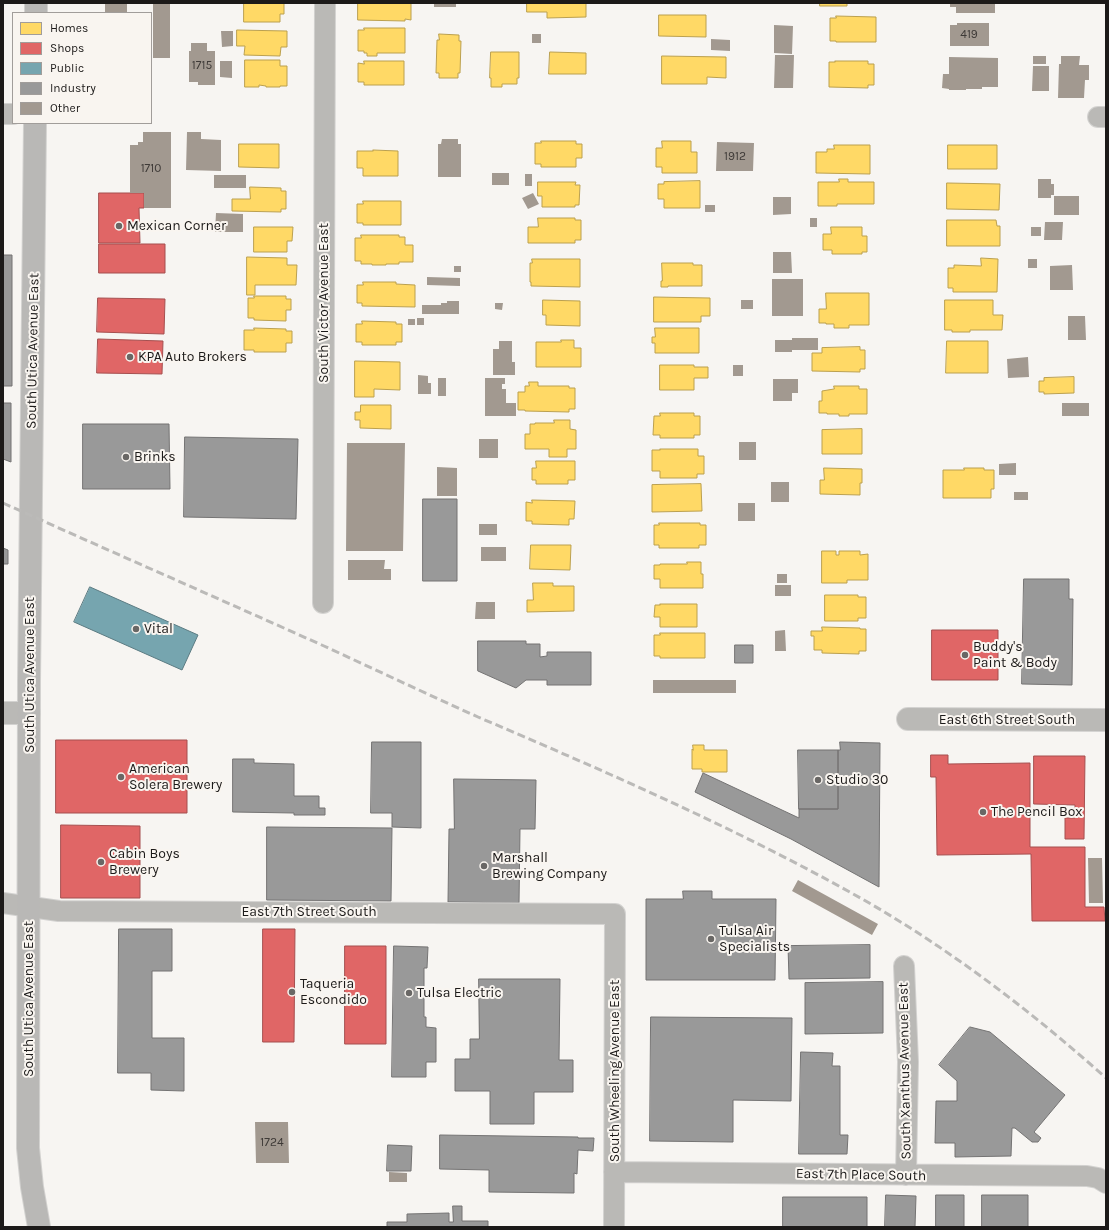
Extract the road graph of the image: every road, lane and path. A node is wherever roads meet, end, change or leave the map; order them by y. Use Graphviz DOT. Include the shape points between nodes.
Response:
graph roads {
  1 [pos="325,3"];
  2 [pos="35,124"];
  3 [pos="323,603"];
  4 [pos="3,713"];
  5 [pos="29,713"];
  6 [pos="908,719"];
  7 [pos="1106,720"];
  8 [pos="3,904"];
  9 [pos="30,907"];
  10 [pos="615,914"];
  11 [pos="904,966"];
  12 [pos="614,1172"];
  13 [pos="906,1175"];
  14 [pos="1106,1183"];
  15 [pos="39,1227"];
  16 [pos="614,1227"];
  1 -- 3 [label="street, South Victor Avenue East"];
  2 -- 5 [label="main road, South Utica Avenue East"];
  4 -- 5 [label="street"];
  5 -- 9 [label="main road, South Utica Avenue East"];
  6 -- 7 [label="street, East 6th Street South"];
  8 -- 9 [label="street, East 7th Street South"];
  9 -- 10 [label="street, East 7th Street South" via="59,911"];
  9 -- 15 [label="main road, South Utica Avenue East" via="28,1148"];
  10 -- 12 [label="street, South Wheeling Avenue East"];
  11 -- 13 [label="street, South Xanthus Avenue East" via="908,1062"];
  12 -- 13 [label="street, East 7th Place South"];
  12 -- 16 [label="street, South Wheeling Avenue East"];
  13 -- 14 [label="street, East 7th Place South" via="1087,1176"];
}
